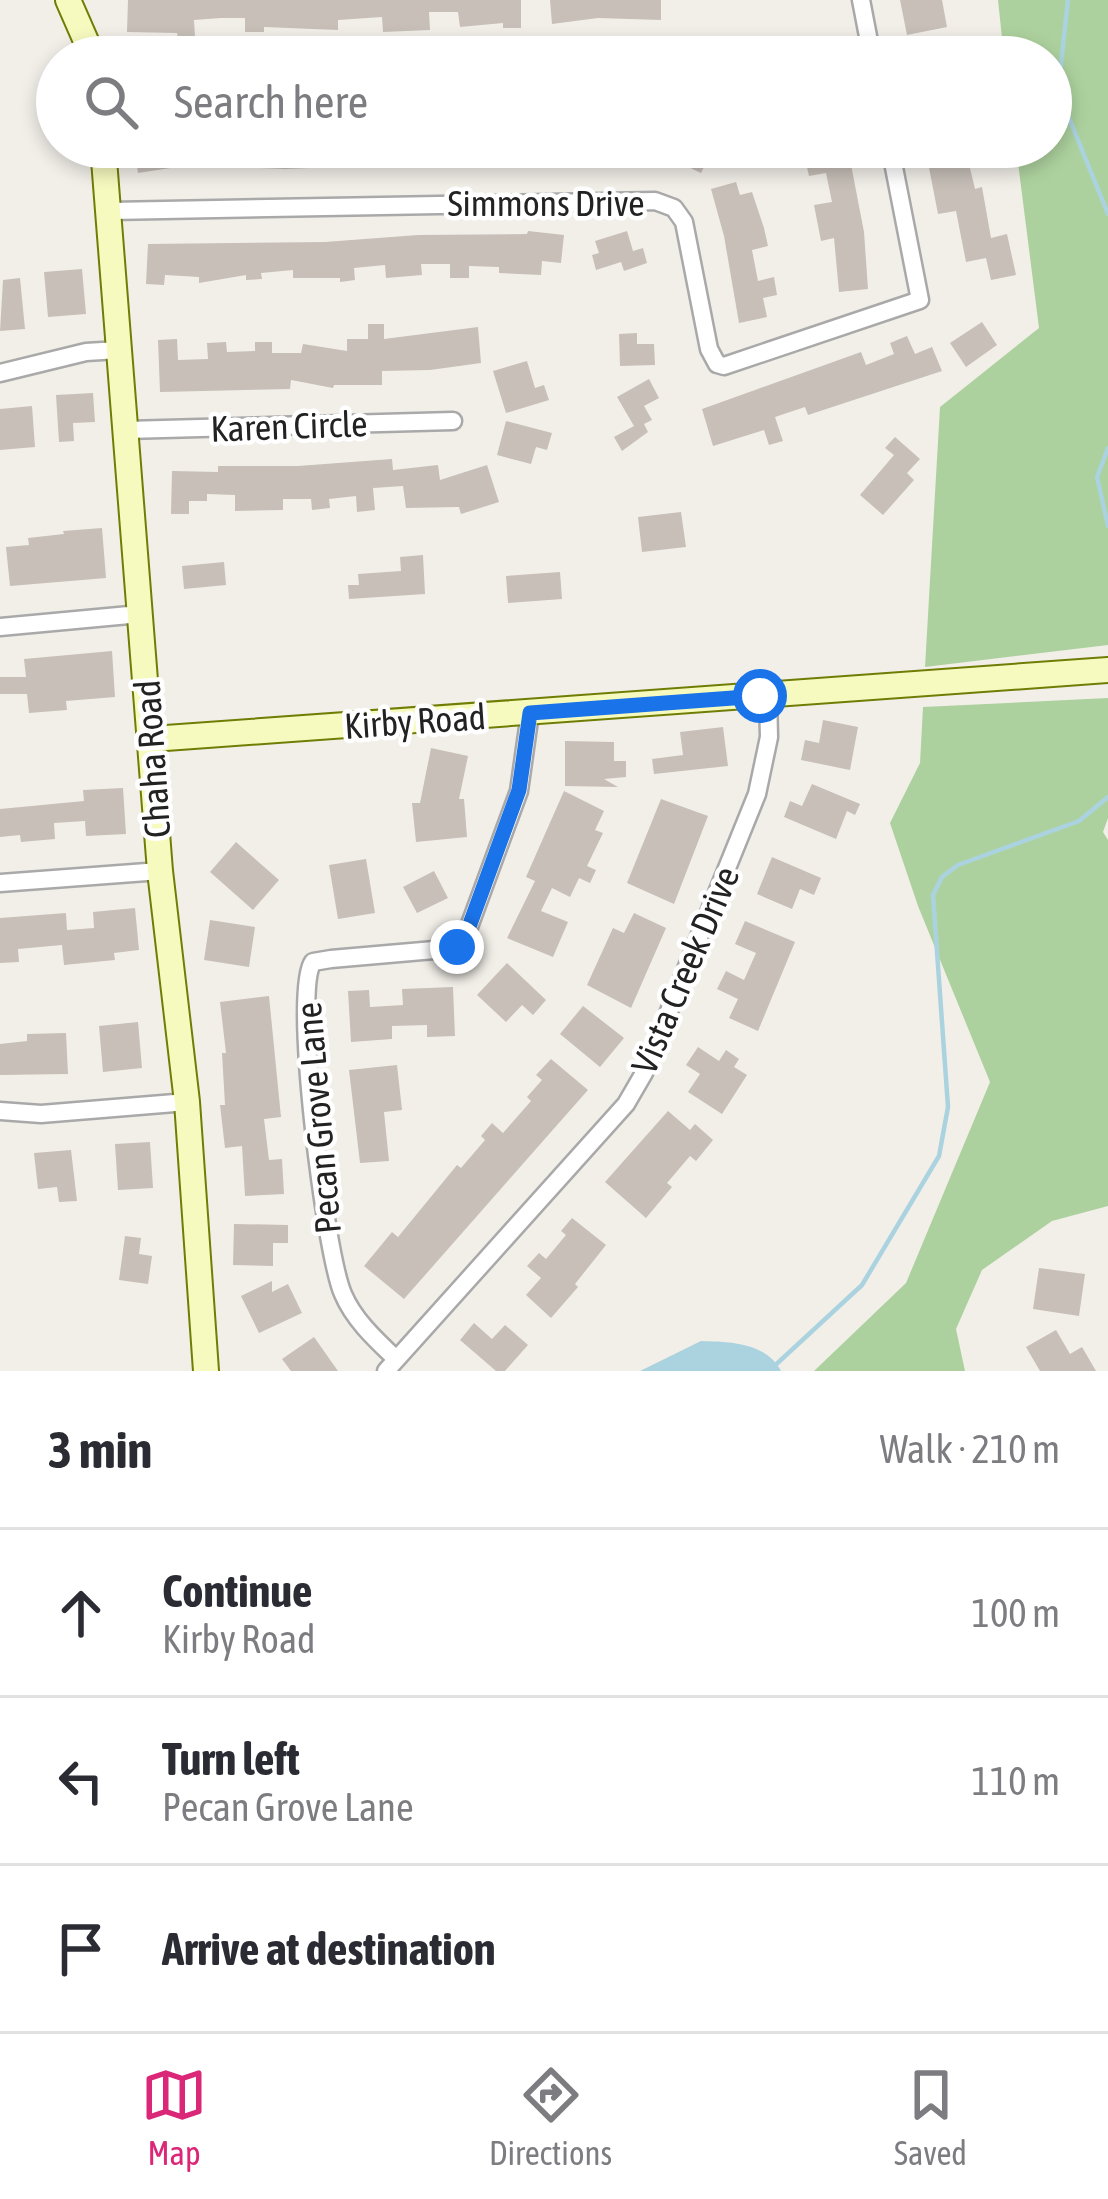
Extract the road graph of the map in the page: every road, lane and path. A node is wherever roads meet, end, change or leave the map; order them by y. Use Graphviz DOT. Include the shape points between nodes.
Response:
graph roads {
  1 [pos="68,0"];
  2 [pos="861,0"];
  3 [pos="84,36"];
  4 [pos="868,36"];
  5 [pos="106,168"];
  6 [pos="894,168"];
  7 [pos="111,211"];
  8 [pos="119,350"];
  9 [pos="0,373"];
  10 [pos="452,421"];
  11 [pos="126,430"];
  12 [pos="140,614"];
  13 [pos="0,627"];
  14 [pos="1108,670"];
  15 [pos="768,696"];
  16 [pos="530,713"];
  17 [pos="152,739"];
  18 [pos="160,871"];
  19 [pos="0,883"];
  20 [pos="187,1102"];
  21 [pos="0,1111"];
  22 [pos="391,1365"];
  23 [pos="206,1371"];
  1 -- 3 [label="street"];
  2 -- 4 [label="street"];
  5 -- 7 [label="street, Chaha Road"];
  6 -- 7 [label="street, Simmons Drive" via="920,300 724,366 712,358 684,222 655,201"];
  7 -- 8 [label="street, Chaha Road"];
  8 -- 9 [label="street"];
  8 -- 11 [label="street, Chaha Road"];
  10 -- 11 [label="street, Karen Circle"];
  11 -- 12 [label="street, Chaha Road"];
  12 -- 13 [label="street"];
  12 -- 17 [label="street, Chaha Road"];
  14 -- 15 [label="street, Kirby Road"];
  15 -- 16 [label="street, Kirby Road"];
  15 -- 22 [label="street, Vista Creek Drive" via="770,737 751,812 644,1073 626,1104"];
  16 -- 17 [label="street, Kirby Road"];
  16 -- 22 [label="street, Pecan Grove Lane" via="519,790 457,947 314,962 306,972 328,1241 343,1294"];
  17 -- 18 [label="street, Chaha Road"];
  18 -- 19 [label="street"];
  18 -- 20 [label="street, Chaha Road"];
  20 -- 21 [label="street"];
  20 -- 23 [label="street, Chaha Road"];
}
